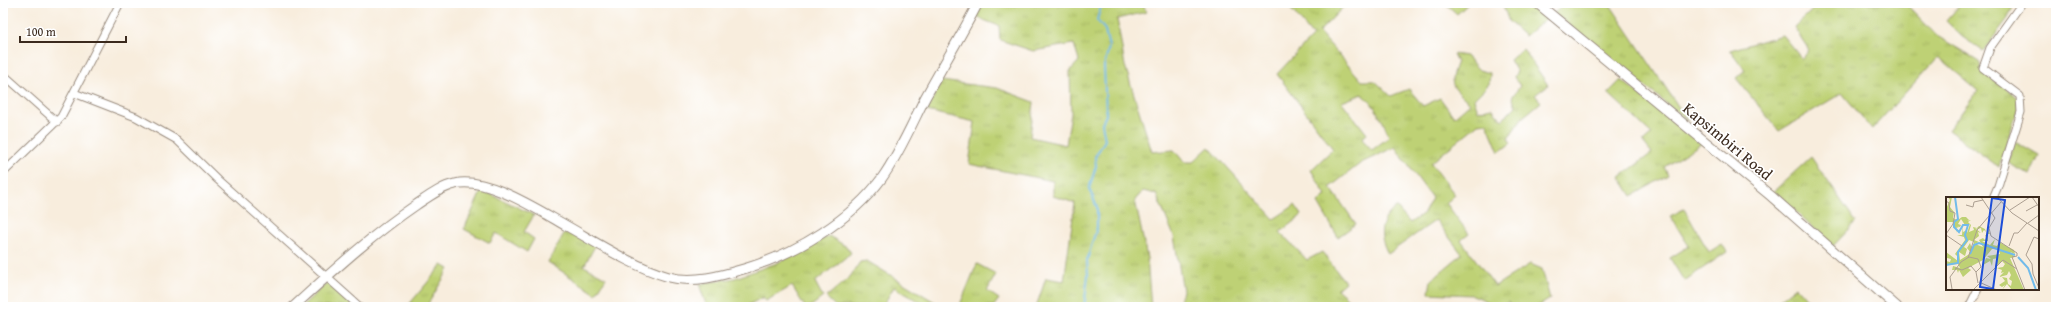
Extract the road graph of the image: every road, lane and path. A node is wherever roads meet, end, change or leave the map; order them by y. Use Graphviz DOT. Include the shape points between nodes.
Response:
graph roads {
  1 [pos="120,3"];
  2 [pos="978,3"];
  3 [pos="1537,3"];
  4 [pos="2022,3"];
  5 [pos="3,74"];
  6 [pos="74,92"];
  7 [pos="57,122"];
  8 [pos="3,173"];
  9 [pos="1993,197"];
  10 [pos="327,276"];
  11 [pos="1978,290"];
  12 [pos="293,307"];
  13 [pos="360,307"];
  14 [pos="1897,307"];
  15 [pos="1969,307"];
  1 -- 6 [label="street"];
  2 -- 10 [label="street" via="900,148 870,193 854,210 831,227 758,265 725,275 698,279 670,277 594,242 508,195 466,182 456,183 438,191 406,212"];
  3 -- 14 [label="street, Kapsimbiri Road" via="1771,196"];
  4 -- 9 [label="street" via="1990,48 1983,68 2018,94 2022,102"];
  5 -- 7 [label="street"];
  6 -- 7 [label="street"];
  6 -- 10 [label="street" via="129,114 177,140 218,180"];
  7 -- 8 [label="street"];
  10 -- 12 [label="street"];
  10 -- 13 [label="street"];
  11 -- 15 [label="street"];
}
